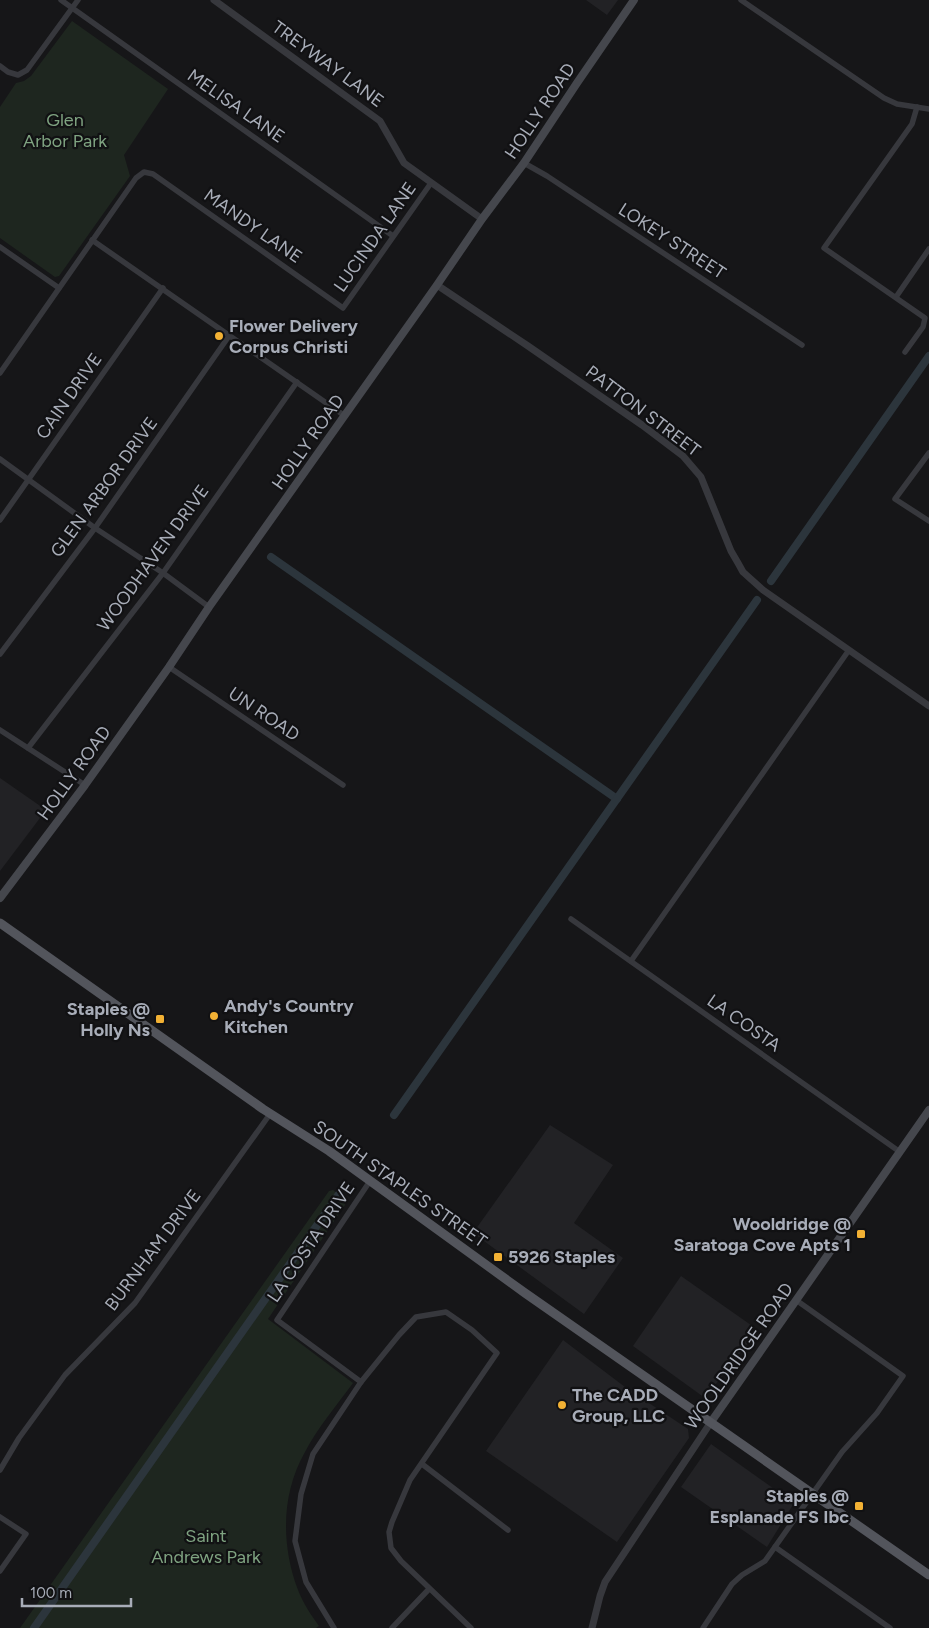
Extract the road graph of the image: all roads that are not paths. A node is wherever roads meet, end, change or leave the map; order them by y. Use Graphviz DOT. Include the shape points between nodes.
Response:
graph roads {
  1 [pos="61,0"];
  2 [pos="78,0"];
  3 [pos="214,0"];
  4 [pos="634,0"];
  5 [pos="741,0"];
  6 [pos="72,8"];
  7 [pos="0,66"];
  8 [pos="917,107"];
  9 [pos="929,109"];
  10 [pos="524,163"];
  11 [pos="431,183"];
  12 [pos="482,219"];
  13 [pos="393,236"];
  14 [pos="92,240"];
  15 [pos="0,247"];
  16 [pos="929,249"];
  17 [pos="437,285"];
  18 [pos="59,288"];
  19 [pos="163,288"];
  20 [pos="896,297"];
  21 [pos="343,308"];
  22 [pos="229,336"];
  23 [pos="802,345"];
  24 [pos="905,352"];
  25 [pos="0,374"];
  26 [pos="297,382"];
  27 [pos="345,416"];
  28 [pos="929,453"];
  29 [pos="0,459"];
  30 [pos="29,480"];
  31 [pos="0,520"];
  32 [pos="929,521"];
  33 [pos="94,528"];
  34 [pos="163,573"];
  35 [pos="209,607"];
  36 [pos="849,650"];
  37 [pos="0,654"];
  38 [pos="169,668"];
  39 [pos="929,706"];
  40 [pos="0,730"];
  41 [pos="28,748"];
  42 [pos="85,785"];
  43 [pos="343,785"];
  44 [pos="0,898"];
  45 [pos="571,919"];
  46 [pos="0,923"];
  47 [pos="631,961"];
  48 [pos="929,1110"];
  49 [pos="270,1114"];
  50 [pos="900,1152"];
  51 [pos="370,1182"];
  52 [pos="796,1300"];
  53 [pos="361,1382"];
  54 [pos="711,1422"];
  55 [pos="422,1464"];
  56 [pos="0,1470"];
  57 [pos="812,1495"];
  58 [pos="0,1517"];
  59 [pos="508,1530"];
  60 [pos="775,1548"];
  61 [pos="0,1571"];
  62 [pos="929,1575"];
  63 [pos="429,1589"];
  64 [pos="334,1628"];
  65 [pos="392,1628"];
  66 [pos="470,1628"];
  67 [pos="592,1628"];
  68 [pos="703,1628"];
  69 [pos="890,1628"];
  1 -- 6 [label="street, MELISA LANE"];
  2 -- 6 [label="street"];
  3 -- 11 [label="street, TREYWAY LANE" via="380,121 404,162"];
  4 -- 10 [label="main road, HOLLY ROAD"];
  5 -- 8 [label="street" via="884,98"];
  6 -- 7 [label="street" via="27,70 18,76"];
  6 -- 13 [label="street, MELISA LANE"];
  8 -- 9 [label="street"];
  8 -- 20 [label="street" via="912,124 824,248"];
  10 -- 12 [label="main road, HOLLY ROAD"];
  10 -- 23 [label="street, LOKEY STREET"];
  11 -- 12 [label="street, TREYWAY LANE"];
  11 -- 13 [label="street, LUCINDA LANE"];
  12 -- 17 [label="main road, HOLLY ROAD"];
  13 -- 21 [label="street, LUCINDA LANE"];
  14 -- 18 [label="street"];
  14 -- 19 [label="street"];
  14 -- 21 [label="street, MANDY LANE" via="136,178 144,172 153,174"];
  15 -- 18 [label="street"];
  16 -- 20 [label="street"];
  17 -- 27 [label="main road, HOLLY ROAD"];
  17 -- 36 [label="street, PATTON STREET" via="683,456 700,477 743,572 763,590"];
  18 -- 25 [label="street"];
  19 -- 22 [label="street"];
  19 -- 30 [label="street, CAIN DRIVE"];
  20 -- 24 [label="street" via="925,318 923,327"];
  22 -- 26 [label="street"];
  22 -- 33 [label="street, GLEN ARBOR DRIVE"];
  26 -- 27 [label="street"];
  26 -- 34 [label="street, WOODHAVEN DRIVE"];
  27 -- 35 [label="main road, HOLLY ROAD"];
  28 -- 32 [label="street" via="895,499"];
  29 -- 30 [label="street"];
  30 -- 31 [label="street, CAIN DRIVE"];
  30 -- 33 [label="street"];
  33 -- 34 [label="street"];
  33 -- 37 [label="street, GLEN ARBOR DRIVE"];
  34 -- 35 [label="street"];
  34 -- 41 [label="street, WOODHAVEN DRIVE"];
  35 -- 38 [label="main road, HOLLY ROAD"];
  36 -- 39 [label="street, PATTON STREET"];
  36 -- 47 [label="street"];
  38 -- 42 [label="main road, HOLLY ROAD"];
  38 -- 43 [label="street, UN ROAD"];
  40 -- 41 [label="street"];
  41 -- 42 [label="street"];
  42 -- 44 [label="main road, HOLLY ROAD"];
  45 -- 47 [label="street, LA COSTA"];
  46 -- 49 [label="main road, SOUTH STAPLES STREET"];
  47 -- 50 [label="street, LA COSTA"];
  48 -- 50 [label="main road, WOOLDRIDGE ROAD"];
  49 -- 51 [label="main road, SOUTH STAPLES STREET" via="318,1143"];
  49 -- 56 [label="street, BURNHAM DRIVE" via="135,1304 65,1375"];
  50 -- 52 [label="main road, WOOLDRIDGE ROAD"];
  51 -- 53 [label="street, LA COSTA DRIVE" via="277,1320"];
  51 -- 54 [label="main road, SOUTH STAPLES STREET"];
  52 -- 54 [label="main road, WOOLDRIDGE ROAD"];
  52 -- 57 [label="street" via="903,1376"];
  53 -- 55 [label="street" via="416,1317 432,1313 446,1312 461,1321 498,1353"];
  53 -- 64 [label="street" via="313,1454 301,1494 295,1541 306,1582"];
  54 -- 57 [label="main road, SOUTH STAPLES STREET"];
  54 -- 67 [label="street, WOOLDRIDGE ROAD" via="606,1582"];
  55 -- 59 [label="street"];
  55 -- 63 [label="street" via="410,1480 389,1532 391,1548"];
  57 -- 60 [label="street"];
  57 -- 62 [label="main road, SOUTH STAPLES STREET"];
  58 -- 61 [label="street" via="26,1534"];
  60 -- 68 [label="street" via="765,1561 732,1584"];
  60 -- 69 [label="street"];
  63 -- 65 [label="street"];
  63 -- 66 [label="street"];
}
